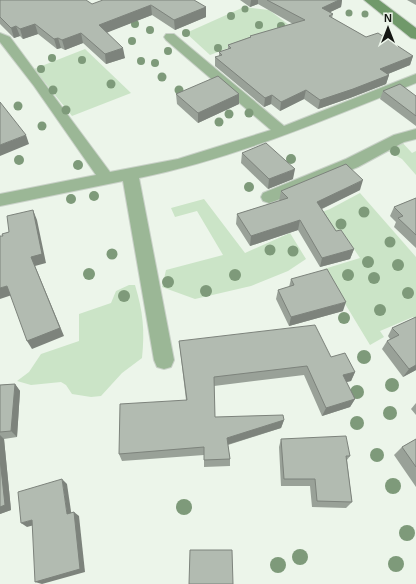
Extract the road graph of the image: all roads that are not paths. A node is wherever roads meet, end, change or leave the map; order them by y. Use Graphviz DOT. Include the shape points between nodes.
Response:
graph roads {
  1 [pos="371,0"];
  2 [pos="416,35"];
  3 [pos="0,37"];
  4 [pos="170,37"];
  5 [pos="416,78"];
  6 [pos="282,132"];
  7 [pos="416,134"];
  8 [pos="130,174"];
  9 [pos="106,178"];
  10 [pos="269,197"];
  11 [pos="0,200"];
  12 [pos="164,360"];
  1 -- 2 [label="street"];
  3 -- 9 [label="street" via="6,40 39,83"];
  4 -- 6 [label="street"];
  5 -- 6 [label="street"];
  6 -- 8 [label="street" via="179,164"];
  7 -- 10 [label="street" via="399,138 352,163"];
  8 -- 9 [label="street"];
  8 -- 12 [label="street"];
  9 -- 11 [label="street"];
}
